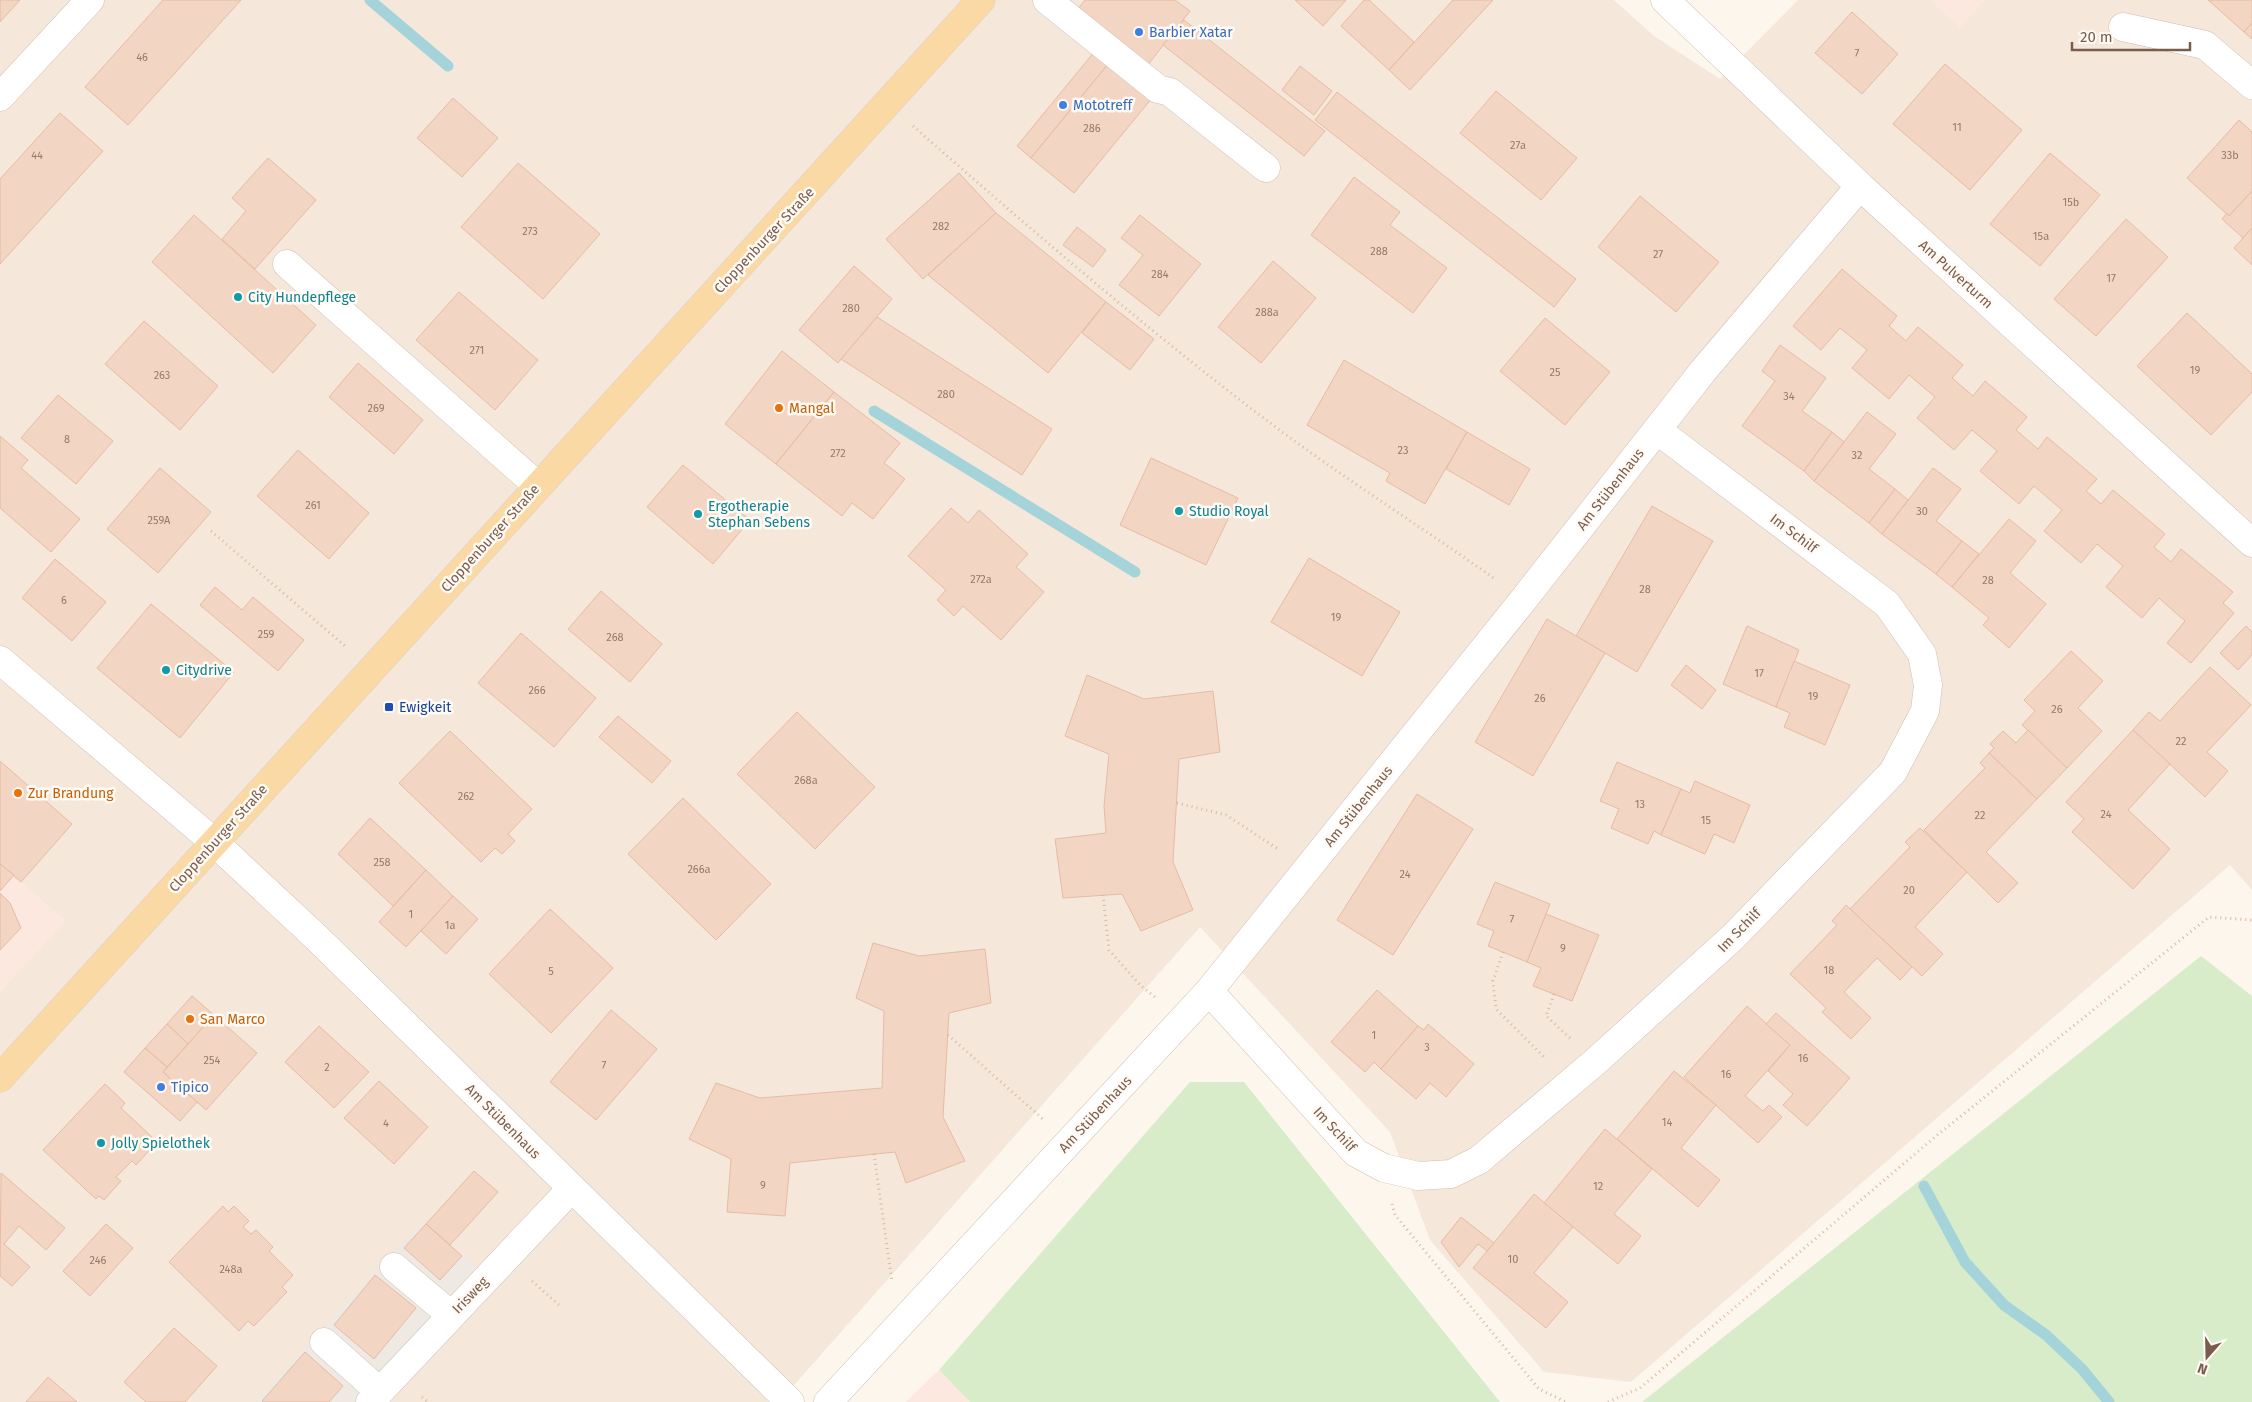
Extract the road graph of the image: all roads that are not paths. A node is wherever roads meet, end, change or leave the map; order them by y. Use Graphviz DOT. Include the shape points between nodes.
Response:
graph roads {
  1 [pos="90,0"];
  2 [pos="981,0"];
  3 [pos="1047,0"];
  4 [pos="1665,0"];
  5 [pos="2123,27"];
  6 [pos="2252,86"];
  7 [pos="0,97"];
  8 [pos="1266,168"];
  9 [pos="1860,186"];
  10 [pos="287,264"];
  11 [pos="1657,430"];
  12 [pos="538,486"];
  13 [pos="2252,543"];
  14 [pos="0,660"];
  15 [pos="214,842"];
  16 [pos="1209,992"];
  17 [pos="0,1078"];
  18 [pos="571,1189"];
  19 [pos="394,1267"];
  20 [pos="451,1315"];
  21 [pos="324,1342"];
  22 [pos="374,1397"];
  23 [pos="790,1402"];
  24 [pos="828,1402"];
  1 -- 7 [label="street"];
  2 -- 12 [label="main road, Cloppenburger Straße"];
  3 -- 8 [label="street" via="1158,89 1170,92"];
  4 -- 9 [label="street, Am Pulverturm"];
  5 -- 6 [label="street" via="2205,45"];
  9 -- 11 [label="street, Am Stübenhaus"];
  9 -- 13 [label="street, Am Pulverturm"];
  10 -- 12 [label="street"];
  11 -- 16 [label="street, Am Stübenhaus"];
  11 -- 16 [label="street, Im Schilf" via="1887,604 1922,654 1928,685 1924,711 1893,772 1710,960 1479,1160 1451,1174 1418,1176 1384,1168 1356,1153"];
  12 -- 15 [label="main road, Cloppenburger Straße"];
  14 -- 15 [label="street"];
  15 -- 17 [label="main road, Cloppenburger Straße"];
  15 -- 18 [label="street, Am Stübenhaus" via="317,938"];
  16 -- 24 [label="street, Am Stübenhaus"];
  18 -- 20 [label="street, Irisweg"];
  18 -- 23 [label="street, Am Stübenhaus"];
  19 -- 20 [label="street"];
  20 -- 22 [label="street, Irisweg"];
  21 -- 22 [label="street"];
}
